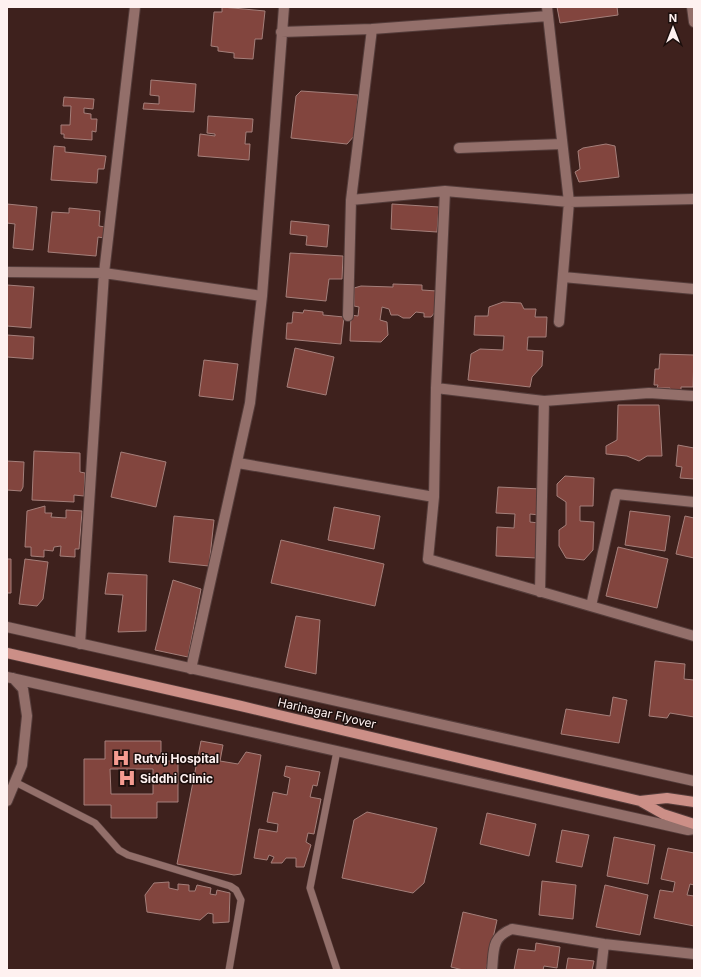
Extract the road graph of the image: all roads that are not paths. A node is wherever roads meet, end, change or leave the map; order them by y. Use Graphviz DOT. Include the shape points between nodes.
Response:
graph roads {
  1 [pos="136,7"];
  2 [pos="284,7"];
  3 [pos="692,7"];
  4 [pos="548,12"];
  5 [pos="694,22"];
  6 [pos="372,30"];
  7 [pos="281,32"];
  8 [pos="562,144"];
  9 [pos="458,148"];
  10 [pos="445,191"];
  11 [pos="694,199"];
  12 [pos="350,200"];
  13 [pos="569,202"];
  14 [pos="7,272"];
  15 [pos="104,273"];
  16 [pos="563,277"];
  17 [pos="694,289"];
  18 [pos="262,296"];
  19 [pos="348,316"];
  20 [pos="559,322"];
  21 [pos="436,388"];
  22 [pos="694,396"];
  23 [pos="544,402"];
  24 [pos="238,463"];
  25 [pos="434,497"];
  26 [pos="694,502"];
  27 [pos="540,592"];
  28 [pos="591,606"];
  29 [pos="7,627"];
  30 [pos="694,636"];
  31 [pos="80,644"];
  32 [pos="7,654"];
  33 [pos="191,669"];
  34 [pos="7,670"];
  35 [pos="10,678"];
  36 [pos="337,751"];
  37 [pos="694,781"];
  38 [pos="15,782"];
  39 [pos="7,801"];
  40 [pos="640,801"];
  41 [pos="694,802"];
  42 [pos="690,822"];
  43 [pos="694,829"];
  44 [pos="604,944"];
  45 [pos="694,954"];
  46 [pos="229,970"];
  47 [pos="337,970"];
  48 [pos="492,970"];
  49 [pos="601,970"];
  1 -- 15 [label="street"];
  2 -- 7 [label="street"];
  3 -- 5 [label="street"];
  4 -- 6 [label="street"];
  4 -- 8 [label="street"];
  6 -- 7 [label="street"];
  6 -- 12 [label="street"];
  7 -- 18 [label="street"];
  8 -- 9 [label="street"];
  8 -- 13 [label="street"];
  10 -- 12 [label="street"];
  10 -- 13 [label="street"];
  10 -- 21 [label="street"];
  11 -- 13 [label="street"];
  12 -- 19 [label="street"];
  13 -- 16 [label="street"];
  14 -- 15 [label="street"];
  15 -- 18 [label="street"];
  15 -- 31 [label="street"];
  16 -- 17 [label="street"];
  16 -- 20 [label="street"];
  18 -- 24 [label="street" via="250,403"];
  21 -- 23 [label="street"];
  21 -- 25 [label="street"];
  22 -- 23 [label="street" via="649,393"];
  23 -- 27 [label="street"];
  24 -- 25 [label="street"];
  24 -- 33 [label="street"];
  25 -- 27 [label="street" via="428,559"];
  26 -- 28 [label="street" via="616,494"];
  27 -- 28 [label="street"];
  28 -- 30 [label="street"];
  29 -- 31 [label="street"];
  31 -- 33 [label="street"];
  32 -- 40 [label="main road, Harinagar Flyover" via="241,706"];
  33 -- 37 [label="street"];
  34 -- 35 [label="street"];
  35 -- 36 [label="street"];
  35 -- 38 [label="street" via="23,690 26,716 22,765"];
  36 -- 43 [label="street" via="688,830"];
  36 -- 47 [label="lane" via="310,888"];
  38 -- 39 [label="street"];
  38 -- 46 [label="lane" via="95,824 128,855 236,890 241,900"];
  40 -- 41 [label="main road, Harinagar Flyover" via="667,798"];
  40 -- 42 [label="main road, Harinagar Flyover" via="663,814"];
  44 -- 45 [label="street"];
  44 -- 48 [label="street" via="512,929 502,933 496,941"];
  44 -- 49 [label="street"];
}
